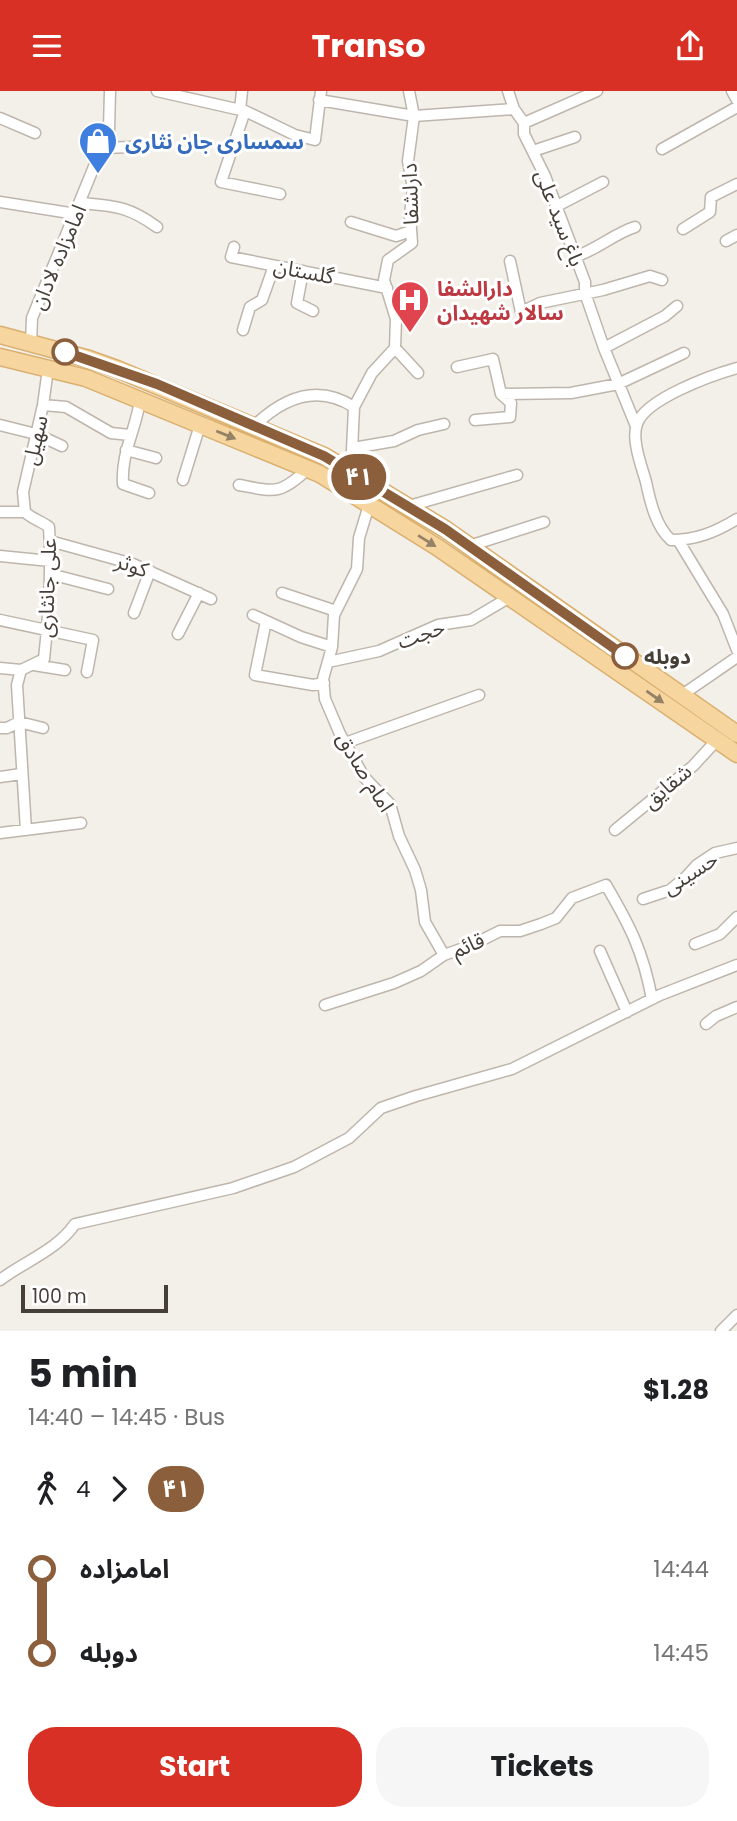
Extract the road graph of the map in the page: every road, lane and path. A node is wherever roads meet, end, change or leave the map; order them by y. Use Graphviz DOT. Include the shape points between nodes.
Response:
graph roads {
  1 [pos="110,91"];
  2 [pos="157,91"];
  3 [pos="242,91"];
  4 [pos="409,91"];
  5 [pos="508,91"];
  6 [pos="732,91"];
  7 [pos="594,92"];
  8 [pos="181,94"];
  9 [pos="320,95"];
  10 [pos="737,100"];
  11 [pos="737,107"];
  12 [pos="514,109"];
  13 [pos="242,111"];
  14 [pos="414,116"];
  15 [pos="0,118"];
  16 [pos="524,123"];
  17 [pos="35,133"];
  18 [pos="575,137"];
  19 [pos="132,147"];
  20 [pos="102,148"];
  21 [pos="662,149"];
  22 [pos="533,151"];
  23 [pos="603,182"];
  24 [pos="737,184"];
  25 [pos="280,194"];
  26 [pos="0,202"];
  27 [pos="555,207"];
  28 [pos="78,208"];
  29 [pos="351,222"];
  30 [pos="157,227"];
  31 [pos="635,227"];
  32 [pos="683,229"];
  33 [pos="411,231"];
  34 [pos="737,235"];
  35 [pos="726,241"];
  36 [pos="234,247"];
  37 [pos="574,257"];
  38 [pos="510,261"];
  39 [pos="274,265"];
  40 [pos="303,271"];
  41 [pos="662,280"];
  42 [pos="387,288"];
  43 [pos="585,293"];
  44 [pos="677,306"];
  45 [pos="313,310"];
  46 [pos="412,314"];
  47 [pos="396,319"];
  48 [pos="243,330"];
  49 [pos="0,335"];
  50 [pos="31,343"];
  51 [pos="395,348"];
  52 [pos="604,348"];
  53 [pos="684,353"];
  54 [pos="7,359"];
  55 [pos="89,359"];
  56 [pos="457,367"];
  57 [pos="737,367"];
  58 [pos="47,369"];
  59 [pos="418,373"];
  60 [pos="618,384"];
  61 [pos="123,394"];
  62 [pos="501,394"];
  63 [pos="139,400"];
  64 [pos="43,405"];
  65 [pos="209,406"];
  66 [pos="354,407"];
  67 [pos="475,420"];
  68 [pos="444,424"];
  69 [pos="0,425"];
  70 [pos="200,425"];
  71 [pos="254,426"];
  72 [pos="636,426"];
  73 [pos="36,434"];
  74 [pos="130,435"];
  75 [pos="62,446"];
  76 [pos="353,448"];
  77 [pos="126,450"];
  78 [pos="156,458"];
  79 [pos="308,469"];
  80 [pos="351,472"];
  81 [pos="517,475"];
  82 [pos="183,480"];
  83 [pos="239,485"];
  84 [pos="149,493"];
  85 [pos="369,505"];
  86 [pos="409,506"];
  87 [pos="0,512"];
  88 [pos="25,512"];
  89 [pos="737,519"];
  90 [pos="544,522"];
  91 [pos="678,540"];
  92 [pos="50,541"];
  93 [pos="469,546"];
  94 [pos="0,556"];
  95 [pos="50,561"];
  96 [pos="150,571"];
  97 [pos="50,574"];
  98 [pos="108,589"];
  99 [pos="199,593"];
  100 [pos="282,593"];
  101 [pos="510,597"];
  102 [pos="211,599"];
  103 [pos="336,611"];
  104 [pos="134,613"];
  105 [pos="253,615"];
  106 [pos="0,620"];
  107 [pos="266,621"];
  108 [pos="733,625"];
  109 [pos="47,631"];
  110 [pos="178,634"];
  111 [pos="332,647"];
  112 [pos="737,650"];
  113 [pos="737,657"];
  114 [pos="328,662"];
  115 [pos="34,665"];
  116 [pos="0,668"];
  117 [pos="21,670"];
  118 [pos="65,670"];
  119 [pos="87,673"];
  120 [pos="636,674"];
  121 [pos="324,683"];
  122 [pos="479,695"];
  123 [pos="682,695"];
  124 [pos="19,722"];
  125 [pos="43,728"];
  126 [pos="0,729"];
  127 [pos="737,734"];
  128 [pos="717,740"];
  129 [pos="345,743"];
  130 [pos="737,754"];
  131 [pos="21,774"];
  132 [pos="0,777"];
  133 [pos="81,823"];
  134 [pos="26,830"];
  135 [pos="615,830"];
  136 [pos="0,833"];
  137 [pos="737,848"];
  138 [pos="643,899"];
  139 [pos="737,917"];
  140 [pos="695,944"];
  141 [pos="600,951"];
  142 [pos="444,955"];
  143 [pos="737,965"];
  144 [pos="652,999"];
  145 [pos="325,1005"];
  146 [pos="737,1007"];
  147 [pos="627,1012"];
  148 [pos="706,1024"];
  149 [pos="0,1280"];
  150 [pos="737,1315"];
  151 [pos="721,1331"];
  1 -- 20 [label="street, امامزاده لادان" via="109,130"];
  2 -- 8 [label="street"];
  3 -- 13 [label="street"];
  4 -- 14 [label="street, دارلشفا"];
  5 -- 12 [label="street, باغ سید علی"];
  6 -- 10 [label="street"];
  7 -- 16 [label="street"];
  8 -- 13 [label="street"];
  9 -- 13 [label="street" via="315,140"];
  9 -- 14 [label="street"];
  11 -- 21 [label="street"];
  12 -- 14 [label="street"];
  12 -- 16 [label="street, باغ سید علی"];
  13 -- 25 [label="street" via="221,182"];
  14 -- 33 [label="street, دارلشفا" via="408,161 413,188"];
  15 -- 17 [label="street"];
  16 -- 22 [label="street, باغ سید علی"];
  18 -- 22 [label="street"];
  19 -- 20 [label="street"];
  20 -- 28 [label="street, امامزاده لادان"];
  22 -- 27 [label="street, باغ سید علی"];
  23 -- 27 [label="street"];
  24 -- 32 [label="street" via="711,197 710,212"];
  26 -- 28 [label="street"];
  27 -- 37 [label="street, باغ سید علی"];
  28 -- 30 [label="street" via="114,207 137,213"];
  28 -- 50 [label="street, امامزاده لادان" via="32,318"];
  29 -- 33 [label="street" via="396,236"];
  31 -- 37 [label="street"];
  33 -- 42 [label="street, دارلشفا" via="412,243 388,260"];
  34 -- 35 [label="street"];
  36 -- 39 [label="street, گلستان" via="231,257"];
  37 -- 43 [label="street, باغ سید علی"];
  38 -- 43 [label="street" via="521,311"];
  39 -- 40 [label="street, گلستان"];
  39 -- 48 [label="street" via="262,300 250,307"];
  40 -- 42 [label="street, گلستان"];
  40 -- 45 [label="street" via="297,303"];
  41 -- 43 [label="street" via="650,276"];
  42 -- 47 [label="street, دارلشفا"];
  43 -- 52 [label="street, باغ سید علی"];
  44 -- 52 [label="street"];
  46 -- 47 [label="street"];
  47 -- 51 [label="street, دارلشفا"];
  49 -- 50 [label="main road"];
  50 -- 55 [label="main road"];
  51 -- 59 [label="street"];
  51 -- 66 [label="street" via="372,373"];
  52 -- 60 [label="street, باغ سید علی"];
  53 -- 60 [label="street"];
  54 -- 55 [label="main road" via="88,371 93,365"];
  54 -- 58 [label="main road"];
  55 -- 65 [label="main road"];
  56 -- 62 [label="street" via="493,359"];
  57 -- 72 [label="street" via="669,396 644,411"];
  58 -- 61 [label="main road" via="86,378"];
  58 -- 64 [label="street, سهیل"];
  60 -- 62 [label="street" via="570,393"];
  60 -- 72 [label="street, باغ سید علی"];
  61 -- 63 [label="main road"];
  61 -- 65 [label="main road" via="126,386 138,386 200,409"];
  62 -- 67 [label="street" via="511,403 510,417"];
  63 -- 70 [label="main road"];
  63 -- 74 [label="street"];
  64 -- 73 [label="street, سهیل"];
  64 -- 74 [label="street" via="66,407 111,433"];
  65 -- 71 [label="main road"];
  66 -- 71 [label="street" via="321,394 286,400"];
  66 -- 76 [label="street"];
  68 -- 76 [label="street" via="394,441"];
  69 -- 73 [label="street"];
  70 -- 79 [label="main road, one-way"];
  70 -- 82 [label="street"];
  71 -- 80 [label="main road"];
  72 -- 91 [label="street, باغ سید علی" via="639,462 661,531"];
  73 -- 75 [label="street"];
  73 -- 88 [label="street, سهیل" via="23,492"];
  74 -- 77 [label="street"];
  76 -- 80 [label="street"];
  77 -- 78 [label="street"];
  77 -- 84 [label="street" via="123,484"];
  79 -- 83 [label="street" via="288,487 271,491"];
  79 -- 85 [label="main road"];
  80 -- 86 [label="main road"];
  81 -- 86 [label="street"];
  85 -- 101 [label="main road, one-way"];
  85 -- 103 [label="street, امام صادق" via="359,538 357,569"];
  86 -- 93 [label="main road"];
  87 -- 88 [label="street"];
  88 -- 92 [label="street, علی جانثاری" via="49,527"];
  89 -- 91 [label="street" via="709,534"];
  90 -- 93 [label="street"];
  91 -- 108 [label="street, باغ سید علی"];
  92 -- 95 [label="street, علی جانثاری"];
  92 -- 96 [label="street, کوثر"];
  93 -- 120 [label="main road"];
  94 -- 95 [label="street"];
  95 -- 97 [label="street, علی جانثاری"];
  96 -- 99 [label="street, کوثر"];
  96 -- 104 [label="street"];
  97 -- 98 [label="street"];
  97 -- 109 [label="street, علی جانثاری"];
  99 -- 102 [label="street, کوثر"];
  99 -- 110 [label="street"];
  100 -- 103 [label="street"];
  101 -- 114 [label="street, حجت" via="471,620 438,625 379,651"];
  101 -- 120 [label="main road"];
  103 -- 111 [label="street, امام صادق"];
  105 -- 107 [label="street"];
  106 -- 109 [label="street"];
  107 -- 111 [label="street"];
  107 -- 121 [label="street" via="255,675"];
  108 -- 112 [label="street, باغ سید علی"];
  109 -- 115 [label="street, علی جانثاری" via="44,659"];
  109 -- 119 [label="street" via="93,640"];
  111 -- 114 [label="street, امام صادق"];
  113 -- 123 [label="street"];
  114 -- 121 [label="street, امام صادق"];
  115 -- 117 [label="street, علی جانثاری"];
  115 -- 118 [label="street"];
  116 -- 117 [label="street"];
  117 -- 124 [label="street"];
  120 -- 123 [label="main road"];
  120 -- 128 [label="main road, one-way"];
  121 -- 129 [label="street, امام صادق" via="325,699"];
  122 -- 129 [label="street"];
  123 -- 127 [label="main road"];
  124 -- 125 [label="street"];
  124 -- 126 [label="street"];
  124 -- 131 [label="street"];
  128 -- 130 [label="main road"];
  128 -- 135 [label="street, شقایق" via="693,766"];
  129 -- 142 [label="street, امام صادق" via="364,777 390,804 398,836 415,870 425,922"];
  131 -- 132 [label="street"];
  131 -- 134 [label="street"];
  133 -- 134 [label="street"];
  134 -- 136 [label="street"];
  137 -- 138 [label="street, حسینی" via="715,853 670,890"];
  139 -- 140 [label="street" via="720,933"];
  141 -- 147 [label="street"];
  142 -- 144 [label="street, قائم" via="500,931 520,932 541,925 556,918 572,898 606,885 633,931"];
  142 -- 145 [label="street, قائم" via="394,983"];
  143 -- 144 [label="street"];
  144 -- 147 [label="street"];
  146 -- 148 [label="street"];
  147 -- 149 [label="street" via="512,1069 381,1108 349,1138 294,1167 233,1188 75,1224 46,1252"];
  150 -- 151 [label="street"];
}
